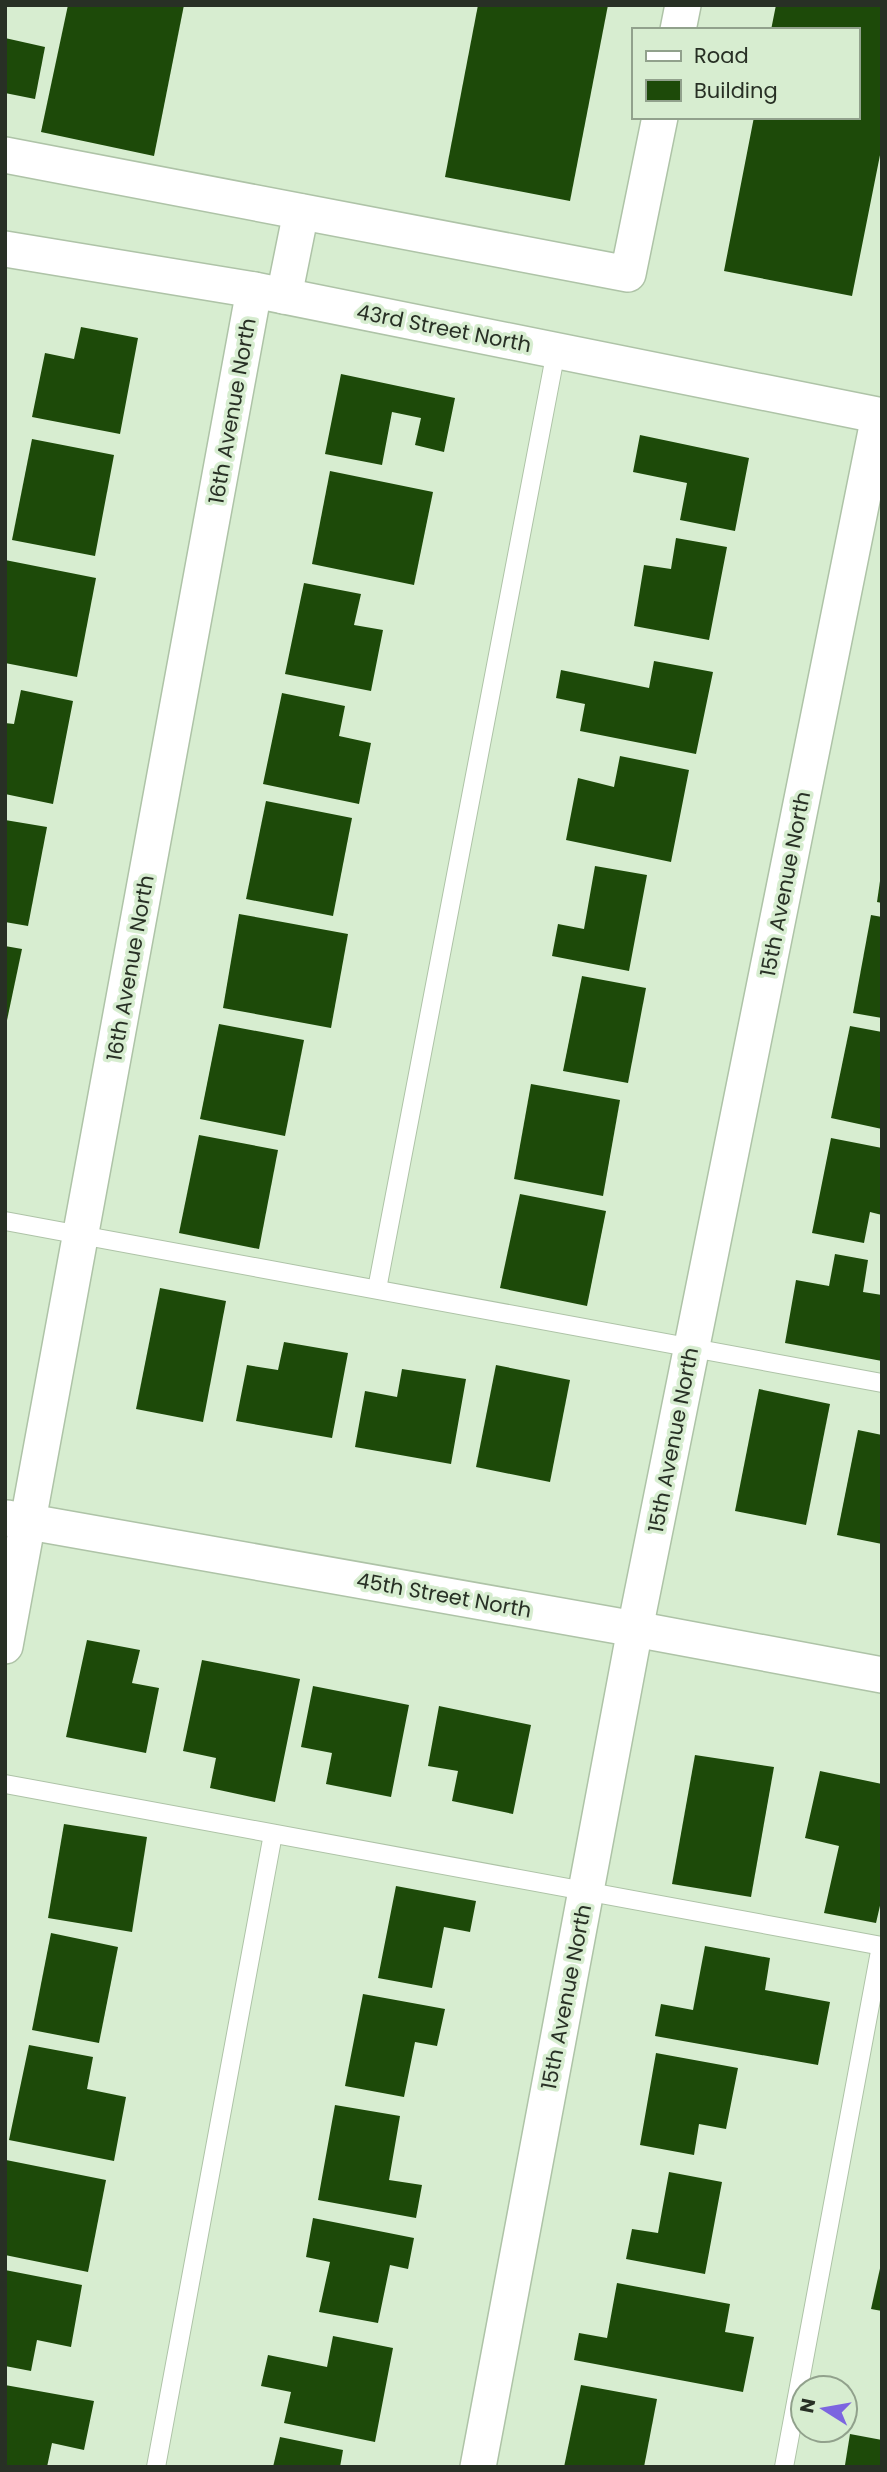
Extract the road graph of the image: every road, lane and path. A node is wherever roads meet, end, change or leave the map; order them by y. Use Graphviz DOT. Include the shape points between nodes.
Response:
graph roads {
  1 [pos="683,5"];
  2 [pos="678,28"];
  3 [pos="660,119"];
  4 [pos="5,155"];
  5 [pos="301,212"];
  6 [pos="5,249"];
  7 [pos="269,293"];
  8 [pos="556,351"];
  9 [pos="881,416"];
  10 [pos="5,1221"];
  11 [pos="82,1236"];
  12 [pos="377,1289"];
  13 [pos="692,1346"];
  14 [pos="882,1383"];
  15 [pos="17,1520"];
  16 [pos="635,1629"];
  17 [pos="5,1646"];
  18 [pos="882,1675"];
  19 [pos="5,1784"];
  20 [pos="273,1834"];
  21 [pos="586,1892"];
  22 [pos="881,1946"];
  23 [pos="156,2467"];
  24 [pos="478,2467"];
  25 [pos="783,2467"];
  1 -- 2 [label="street"];
  3 -- 5 [label="street" via="628,274"];
  4 -- 5 [label="street"];
  5 -- 7 [label="street, 16th Avenue North"];
  6 -- 7 [label="street, 43rd Street North"];
  7 -- 8 [label="street, 43rd Street North"];
  7 -- 11 [label="street, 16th Avenue North"];
  8 -- 9 [label="street, 43rd Street North"];
  8 -- 12 [label="lane"];
  9 -- 13 [label="street, 15th Avenue North"];
  10 -- 11 [label="lane"];
  11 -- 12 [label="lane"];
  11 -- 15 [label="street, 16th Avenue North"];
  12 -- 13 [label="lane"];
  13 -- 14 [label="lane"];
  13 -- 16 [label="street, 15th Avenue North"];
  15 -- 16 [label="street, 45th Street North"];
  15 -- 17 [label="street, 16th Avenue North"];
  16 -- 18 [label="street, 45th Street North"];
  16 -- 21 [label="street, 15th Avenue North"];
  19 -- 20 [label="lane"];
  20 -- 21 [label="lane"];
  20 -- 23 [label="lane"];
  21 -- 22 [label="lane"];
  21 -- 24 [label="street, 15th Avenue North"];
  22 -- 25 [label="lane"];
}
